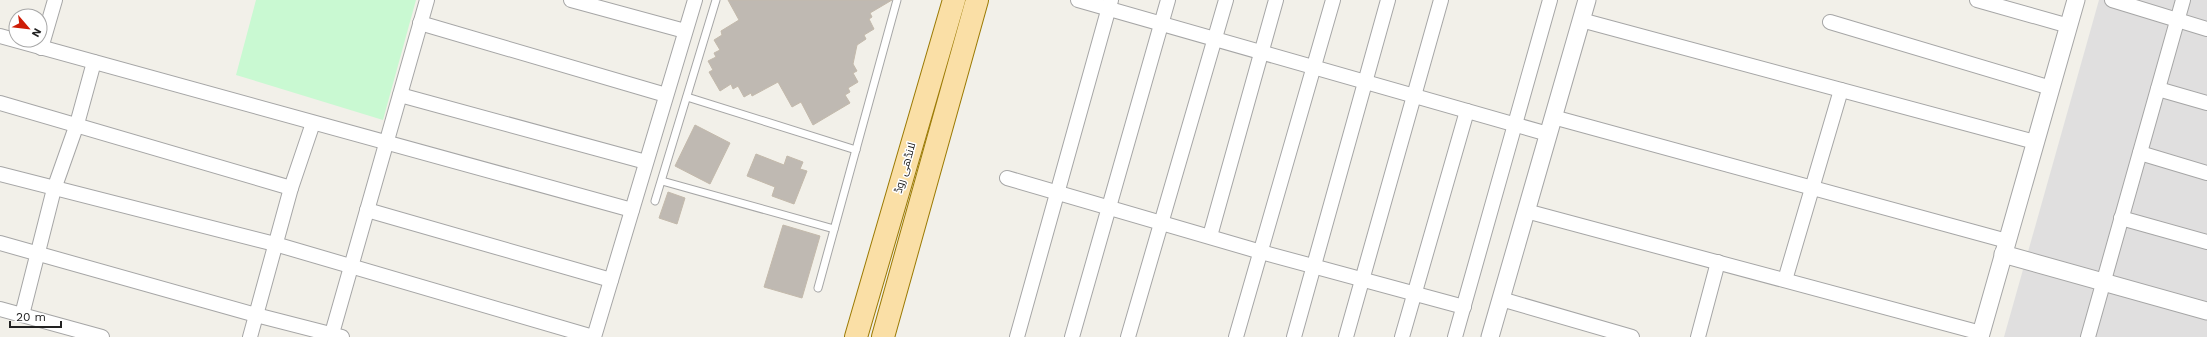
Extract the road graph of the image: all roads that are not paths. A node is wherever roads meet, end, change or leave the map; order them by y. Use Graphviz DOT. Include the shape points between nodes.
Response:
graph roads {
  1 [pos="54,0"];
  2 [pos="427,0"];
  3 [pos="571,0"];
  4 [pos="695,0"];
  5 [pos="716,0"];
  6 [pos="897,0"];
  7 [pos="954,0"];
  8 [pos="977,0"];
  9 [pos="1078,0"];
  10 [pos="1168,0"];
  11 [pos="1226,0"];
  12 [pos="1276,0"];
  13 [pos="1333,0"];
  14 [pos="1388,0"];
  15 [pos="1441,0"];
  16 [pos="1550,0"];
  17 [pos="1586,0"];
  18 [pos="1977,0"];
  19 [pos="2076,0"];
  20 [pos="2112,0"];
  21 [pos="2183,0"];
  22 [pos="1110,4"];
  23 [pos="1581,20"];
  24 [pos="2178,20"];
  25 [pos="48,22"];
  26 [pos="1830,22"];
  27 [pos="420,23"];
  28 [pos="1161,23"];
  29 [pos="2069,26"];
  30 [pos="2207,29"];
  31 [pos="685,31"];
  32 [pos="1215,39"];
  33 [pos="41,48"];
  34 [pos="1261,52"];
  35 [pos="94,62"];
  36 [pos="1314,67"];
  37 [pos="1365,81"];
  38 [pos="2051,88"];
  39 [pos="2158,89"];
  40 [pos="1842,90"];
  41 [pos="400,95"];
  42 [pos="666,95"];
  43 [pos="1414,95"];
  44 [pos="687,97"];
  45 [pos="0,103"];
  46 [pos="2207,103"];
  47 [pos="1467,111"];
  48 [pos="1553,117"];
  49 [pos="313,123"];
  50 [pos="77,124"];
  51 [pos="1515,124"];
  52 [pos="1548,134"];
  53 [pos="2036,142"];
  54 [pos="387,143"];
  55 [pos="856,150"];
  56 [pos="2140,154"];
  57 [pos="646,162"];
  58 [pos="2207,173"];
  59 [pos="0,174"];
  60 [pos="1007,178"];
  61 [pos="662,181"];
  62 [pos="291,188"];
  63 [pos="1812,188"];
  64 [pos="54,189"];
  65 [pos="1057,193"];
  66 [pos="655,201"];
  67 [pos="1108,207"];
  68 [pos="367,210"];
  69 [pos="632,210"];
  70 [pos="1526,211"];
  71 [pos="2121,218"];
  72 [pos="1162,222"];
  73 [pos="834,229"];
  74 [pos="1210,236"];
  75 [pos="2207,242"];
  76 [pos="0,243"];
  77 [pos="275,244"];
  78 [pos="2005,248"];
  79 [pos="1261,252"];
  80 [pos="37,253"];
  81 [pos="1718,262"];
  82 [pos="351,266"];
  83 [pos="1314,266"];
  84 [pos="1362,278"];
  85 [pos="611,280"];
  86 [pos="1785,280"];
  87 [pos="2103,283"];
  88 [pos="818,288"];
  89 [pos="1415,293"];
  90 [pos="1501,299"];
  91 [pos="1464,307"];
  92 [pos="0,309"];
  93 [pos="2207,311"];
  94 [pos="22,315"];
  95 [pos="256,315"];
  96 [pos="1980,335"];
  97 [pos="335,336"];
  98 [pos="102,337"];
  99 [pos="250,337"];
  100 [pos="593,337"];
  101 [pos="856,337"];
  102 [pos="884,337"];
  103 [pos="1017,337"];
  104 [pos="1072,337"];
  105 [pos="1128,337"];
  106 [pos="1236,337"];
  107 [pos="1294,337"];
  108 [pos="1346,337"];
  109 [pos="1402,337"];
  110 [pos="1455,337"];
  111 [pos="1490,337"];
  112 [pos="1632,337"];
  113 [pos="1698,337"];
  114 [pos="2088,337"];
  1 -- 25 [label="street"];
  2 -- 27 [label="street"];
  3 -- 31 [label="street"];
  4 -- 31 [label="street"];
  5 -- 44 [label="lane"];
  6 -- 55 [label="lane"];
  7 -- 101 [label="main road, لانڈھی روڈ"];
  8 -- 102 [label="main road"];
  9 -- 22 [label="street"];
  10 -- 28 [label="street"];
  11 -- 32 [label="street"];
  12 -- 34 [label="street"];
  13 -- 36 [label="street"];
  14 -- 37 [label="street"];
  15 -- 43 [label="street"];
  16 -- 51 [label="street"];
  17 -- 23 [label="street"];
  18 -- 29 [label="street"];
  19 -- 29 [label="street"];
  20 -- 24 [label="street"];
  21 -- 24 [label="street"];
  22 -- 28 [label="street"];
  22 -- 65 [label="street"];
  23 -- 40 [label="street"];
  23 -- 48 [label="street"];
  24 -- 30 [label="street"];
  24 -- 39 [label="street"];
  26 -- 38 [label="street"];
  27 -- 41 [label="street"];
  27 -- 42 [label="street"];
  28 -- 32 [label="street"];
  28 -- 67 [label="street"];
  29 -- 38 [label="street"];
  31 -- 42 [label="street"];
  32 -- 34 [label="street"];
  32 -- 72 [label="street"];
  33 -- 35 [label="street"];
  34 -- 36 [label="street"];
  34 -- 74 [label="street"];
  35 -- 49 [label="street"];
  35 -- 50 [label="street"];
  36 -- 37 [label="street"];
  36 -- 79 [label="street"];
  37 -- 43 [label="street"];
  37 -- 83 [label="street"];
  38 -- 53 [label="street"];
  39 -- 46 [label="street"];
  39 -- 56 [label="street"];
  40 -- 53 [label="street"];
  40 -- 63 [label="street"];
  41 -- 54 [label="street"];
  41 -- 57 [label="street"];
  42 -- 57 [label="street"];
  43 -- 47 [label="street"];
  43 -- 84 [label="street"];
  44 -- 55 [label="lane"];
  44 -- 61 [label="lane"];
  45 -- 50 [label="street"];
  47 -- 51 [label="street"];
  47 -- 89 [label="street"];
  48 -- 52 [label="street"];
  48 -- 63 [label="street"];
  49 -- 54 [label="street"];
  49 -- 62 [label="street"];
  50 -- 62 [label="street"];
  50 -- 64 [label="street"];
  51 -- 52 [label="street"];
  51 -- 91 [label="street"];
  52 -- 70 [label="street"];
  53 -- 78 [label="street"];
  54 -- 68 [label="street"];
  54 -- 69 [label="street"];
  55 -- 73 [label="lane"];
  56 -- 58 [label="street"];
  56 -- 71 [label="street"];
  57 -- 69 [label="street"];
  59 -- 64 [label="street"];
  60 -- 65 [label="street"];
  61 -- 66 [label="lane"];
  61 -- 73 [label="lane"];
  62 -- 77 [label="street"];
  63 -- 78 [label="street"];
  63 -- 86 [label="street"];
  64 -- 77 [label="street"];
  64 -- 80 [label="street"];
  65 -- 67 [label="street"];
  65 -- 103 [label="street"];
  67 -- 72 [label="street"];
  67 -- 104 [label="street"];
  68 -- 82 [label="street"];
  68 -- 85 [label="street"];
  69 -- 85 [label="street"];
  70 -- 81 [label="street"];
  70 -- 90 [label="street"];
  71 -- 75 [label="street"];
  71 -- 87 [label="street"];
  72 -- 74 [label="street"];
  72 -- 105 [label="street"];
  73 -- 88 [label="lane"];
  74 -- 79 [label="street"];
  76 -- 80 [label="street"];
  77 -- 82 [label="street"];
  77 -- 95 [label="street"];
  78 -- 87 [label="street"];
  78 -- 96 [label="street"];
  79 -- 83 [label="street"];
  79 -- 106 [label="street"];
  80 -- 94 [label="street"];
  80 -- 95 [label="street"];
  81 -- 86 [label="street"];
  81 -- 113 [label="street"];
  82 -- 97 [label="street"];
  82 -- 100 [label="street"];
  83 -- 84 [label="street"];
  83 -- 107 [label="street"];
  84 -- 89 [label="street"];
  84 -- 108 [label="street"];
  85 -- 100 [label="street"];
  86 -- 96 [label="street"];
  87 -- 93 [label="street"];
  87 -- 114 [label="street"];
  89 -- 91 [label="street"];
  89 -- 109 [label="street"];
  90 -- 111 [label="street"];
  90 -- 112 [label="street"];
  91 -- 110 [label="street"];
  92 -- 94 [label="street"];
  94 -- 98 [label="street"];
  95 -- 97 [label="street"];
  95 -- 99 [label="street"];
}
